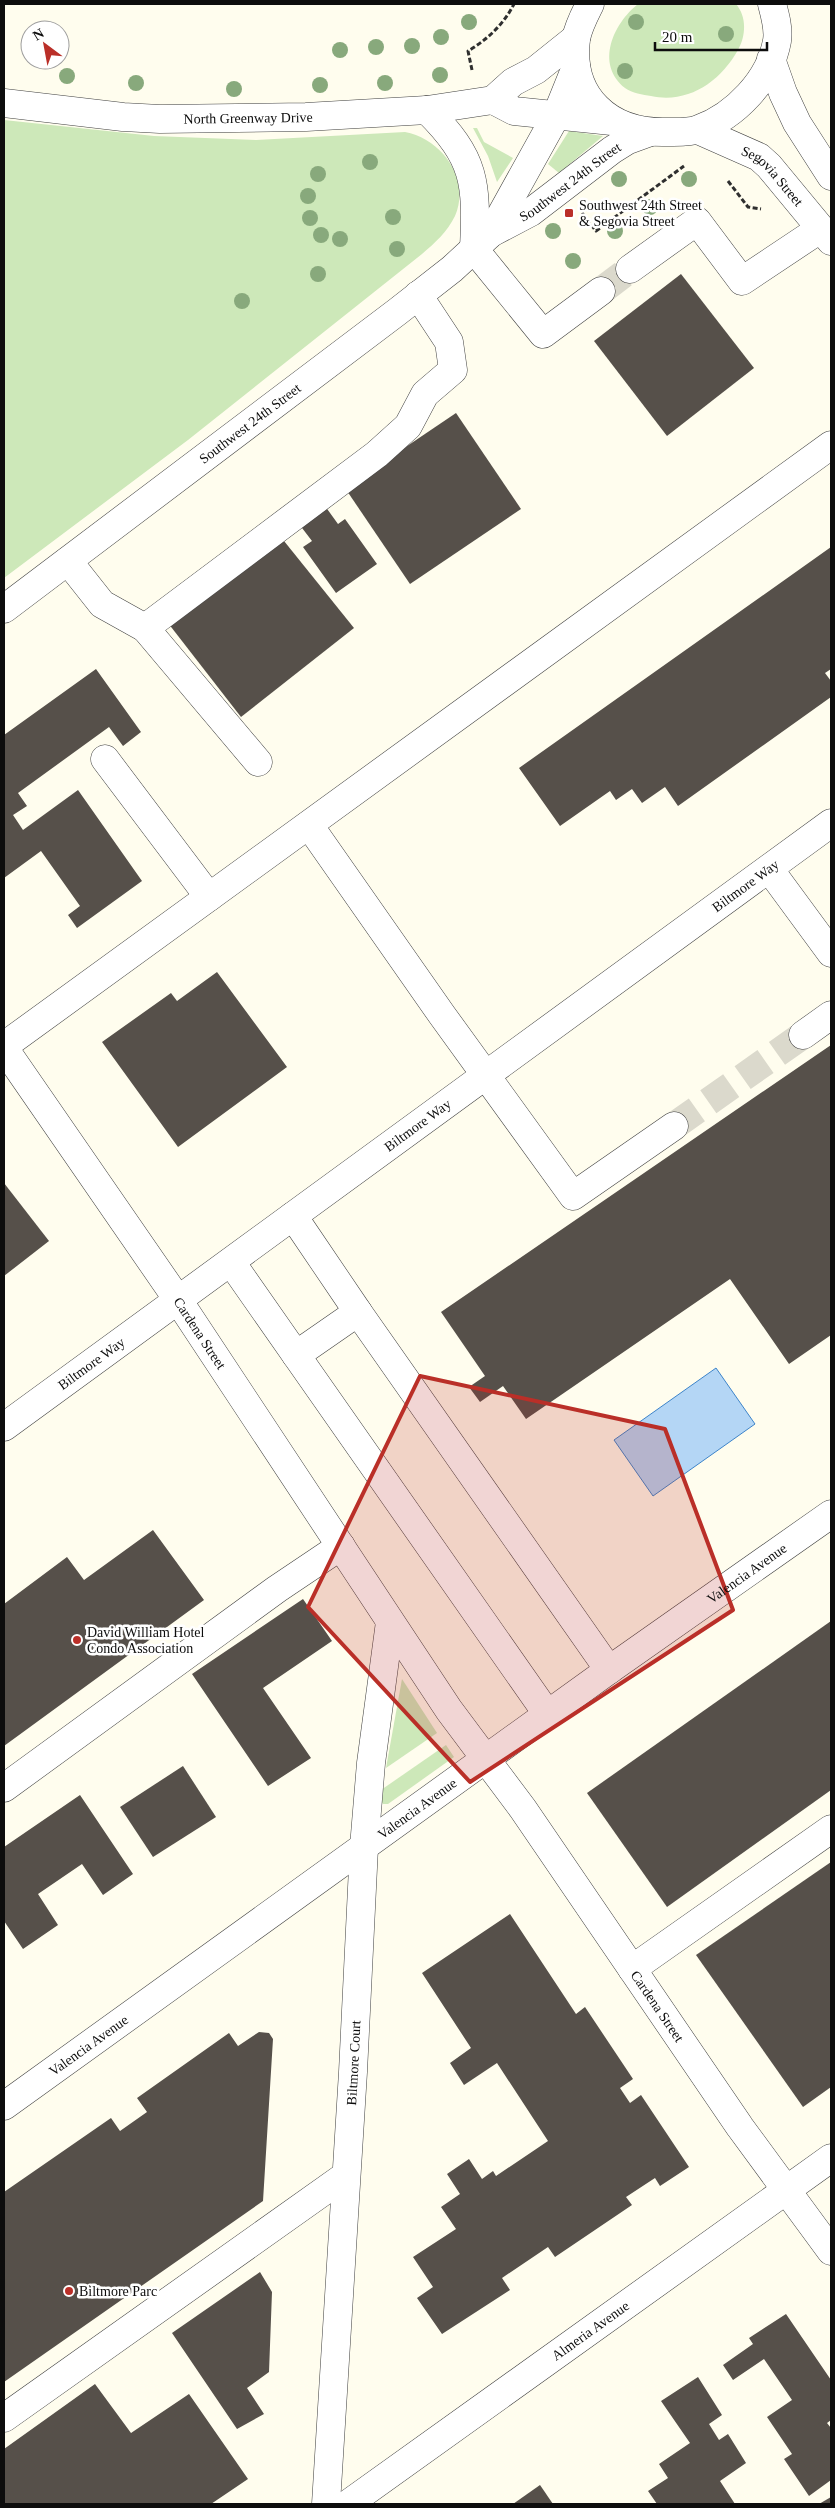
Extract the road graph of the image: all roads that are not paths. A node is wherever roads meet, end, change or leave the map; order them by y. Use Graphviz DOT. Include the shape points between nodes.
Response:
graph roads {
  1 [pos="590,4"];
  2 [pos="772,4"];
  3 [pos="576,38"];
  4 [pos="771,59"];
  5 [pos="576,67"];
  6 [pos="493,100"];
  7 [pos="4,103"];
  8 [pos="427,110"];
  9 [pos="556,114"];
  10 [pos="612,121"];
  11 [pos="698,130"];
  12 [pos="650,132"];
  13 [pos="831,176"];
  14 [pos="826,235"];
  15 [pos="483,241"];
  16 [pos="630,269"];
  17 [pos="601,291"];
  18 [pos="418,296"];
  19 [pos="831,445"];
  20 [pos="68,561"];
  21 [pos="4,609"];
  22 [pos="145,628"];
  23 [pos="104,759"];
  24 [pos="258,762"];
  25 [pos="831,823"];
  26 [pos="309,825"];
  27 [pos="770,870"];
  28 [pos="209,897"];
  29 [pos="831,953"];
  30 [pos="831,1015"];
  31 [pos="803,1035"];
  32 [pos="7,1061"];
  33 [pos="487,1076"];
  34 [pos="674,1126"];
  35 [pos="293,1216"];
  36 [pos="231,1262"];
  37 [pos="178,1300"];
  38 [pos="358,1312"];
  39 [pos="296,1355"];
  40 [pos="4,1427"];
  41 [pos="831,1514"];
  42 [pos="341,1546"];
  43 [pos="390,1622"];
  44 [pos="609,1670"];
  45 [pos="548,1715"];
  46 [pos="486,1759"];
  47 [pos="4,1788"];
  48 [pos="831,1829"];
  49 [pos="364,1847"];
  50 [pos="632,1969"];
  51 [pos="4,2106"];
  52 [pos="831,2158"];
  53 [pos="345,2176"];
  54 [pos="785,2189"];
  55 [pos="831,2251"];
  56 [pos="4,2418"];
  57 [pos="326,2504"];
  58 [pos="348,2504"];
  1 -- 3 [label="street"];
  2 -- 4 [label="street" via="777,40"];
  3 -- 5 [label="street"];
  3 -- 6 [label="street"];
  4 -- 11 [label="street" via="758,84 740,103"];
  4 -- 13 [label="street" via="797,123"];
  5 -- 9 [label="street, Southwest 24th Street"];
  5 -- 10 [label="street" via="582,88 593,105"];
  6 -- 8 [label="street, North Greenway Drive"];
  6 -- 9 [label="street" via="514,111"];
  7 -- 8 [label="street, North Greenway Drive" via="160,119 306,117"];
  8 -- 15 [label="street" via="449,132 465,156 472,173"];
  9 -- 10 [label="street"];
  9 -- 15 [label="street, Southwest 24th Street"];
  10 -- 12 [label="street"];
  11 -- 12 [label="street"];
  11 -- 14 [label="street, Segovia Street" via="759,157"];
  12 -- 15 [label="street, Southwest 24th Street" via="612,150 531,212"];
  14 -- 16 [label="street" via="742,281 697,221"];
  15 -- 17 [label="street" via="543,334"];
  15 -- 18 [label="street, Southwest 24th Street"];
  18 -- 20 [label="street, Southwest 24th Street"];
  18 -- 22 [label="street" via="449,342 454,370 425,394 408,426 377,454"];
  19 -- 26 [label="street"];
  20 -- 21 [label="street, Southwest 24th Street"];
  20 -- 22 [label="street" via="102,604"];
  22 -- 24 [label="street"];
  23 -- 28 [label="street"];
  25 -- 27 [label="street, Biltmore Way"];
  26 -- 28 [label="street"];
  26 -- 33 [label="street"];
  27 -- 29 [label="street"];
  27 -- 33 [label="street, Biltmore Way"];
  28 -- 32 [label="street"];
  30 -- 31 [label="street"];
  32 -- 37 [label="street, Cardena Street"];
  33 -- 34 [label="street" via="573,1196"];
  33 -- 35 [label="street, Biltmore Way"];
  35 -- 36 [label="street, Biltmore Way"];
  35 -- 38 [label="street"];
  36 -- 37 [label="street, Biltmore Way"];
  36 -- 39 [label="street"];
  37 -- 40 [label="street, Biltmore Way"];
  37 -- 42 [label="street, Cardena Street"];
  38 -- 39 [label="street"];
  38 -- 44 [label="street"];
  39 -- 45 [label="street"];
  41 -- 44 [label="street, Valencia Avenue"];
  42 -- 43 [label="street, Cardena Street"];
  42 -- 47 [label="street"];
  43 -- 46 [label="street, Cardena Street"];
  43 -- 49 [label="street, Biltmore Court" via="371,1763"];
  44 -- 45 [label="street, Valencia Avenue"];
  45 -- 46 [label="street, Valencia Avenue"];
  46 -- 49 [label="street, Valencia Avenue"];
  46 -- 50 [label="street, Cardena Street" via="524,1809"];
  48 -- 50 [label="street"];
  49 -- 51 [label="street, Valencia Avenue"];
  49 -- 53 [label="street, Biltmore Court"];
  50 -- 54 [label="street, Cardena Street"];
  52 -- 54 [label="street, Almeria Avenue"];
  53 -- 56 [label="street"];
  53 -- 57 [label="street, Biltmore Court"];
  54 -- 55 [label="street, Cardena Street"];
  54 -- 58 [label="street, Almeria Avenue"];
}
